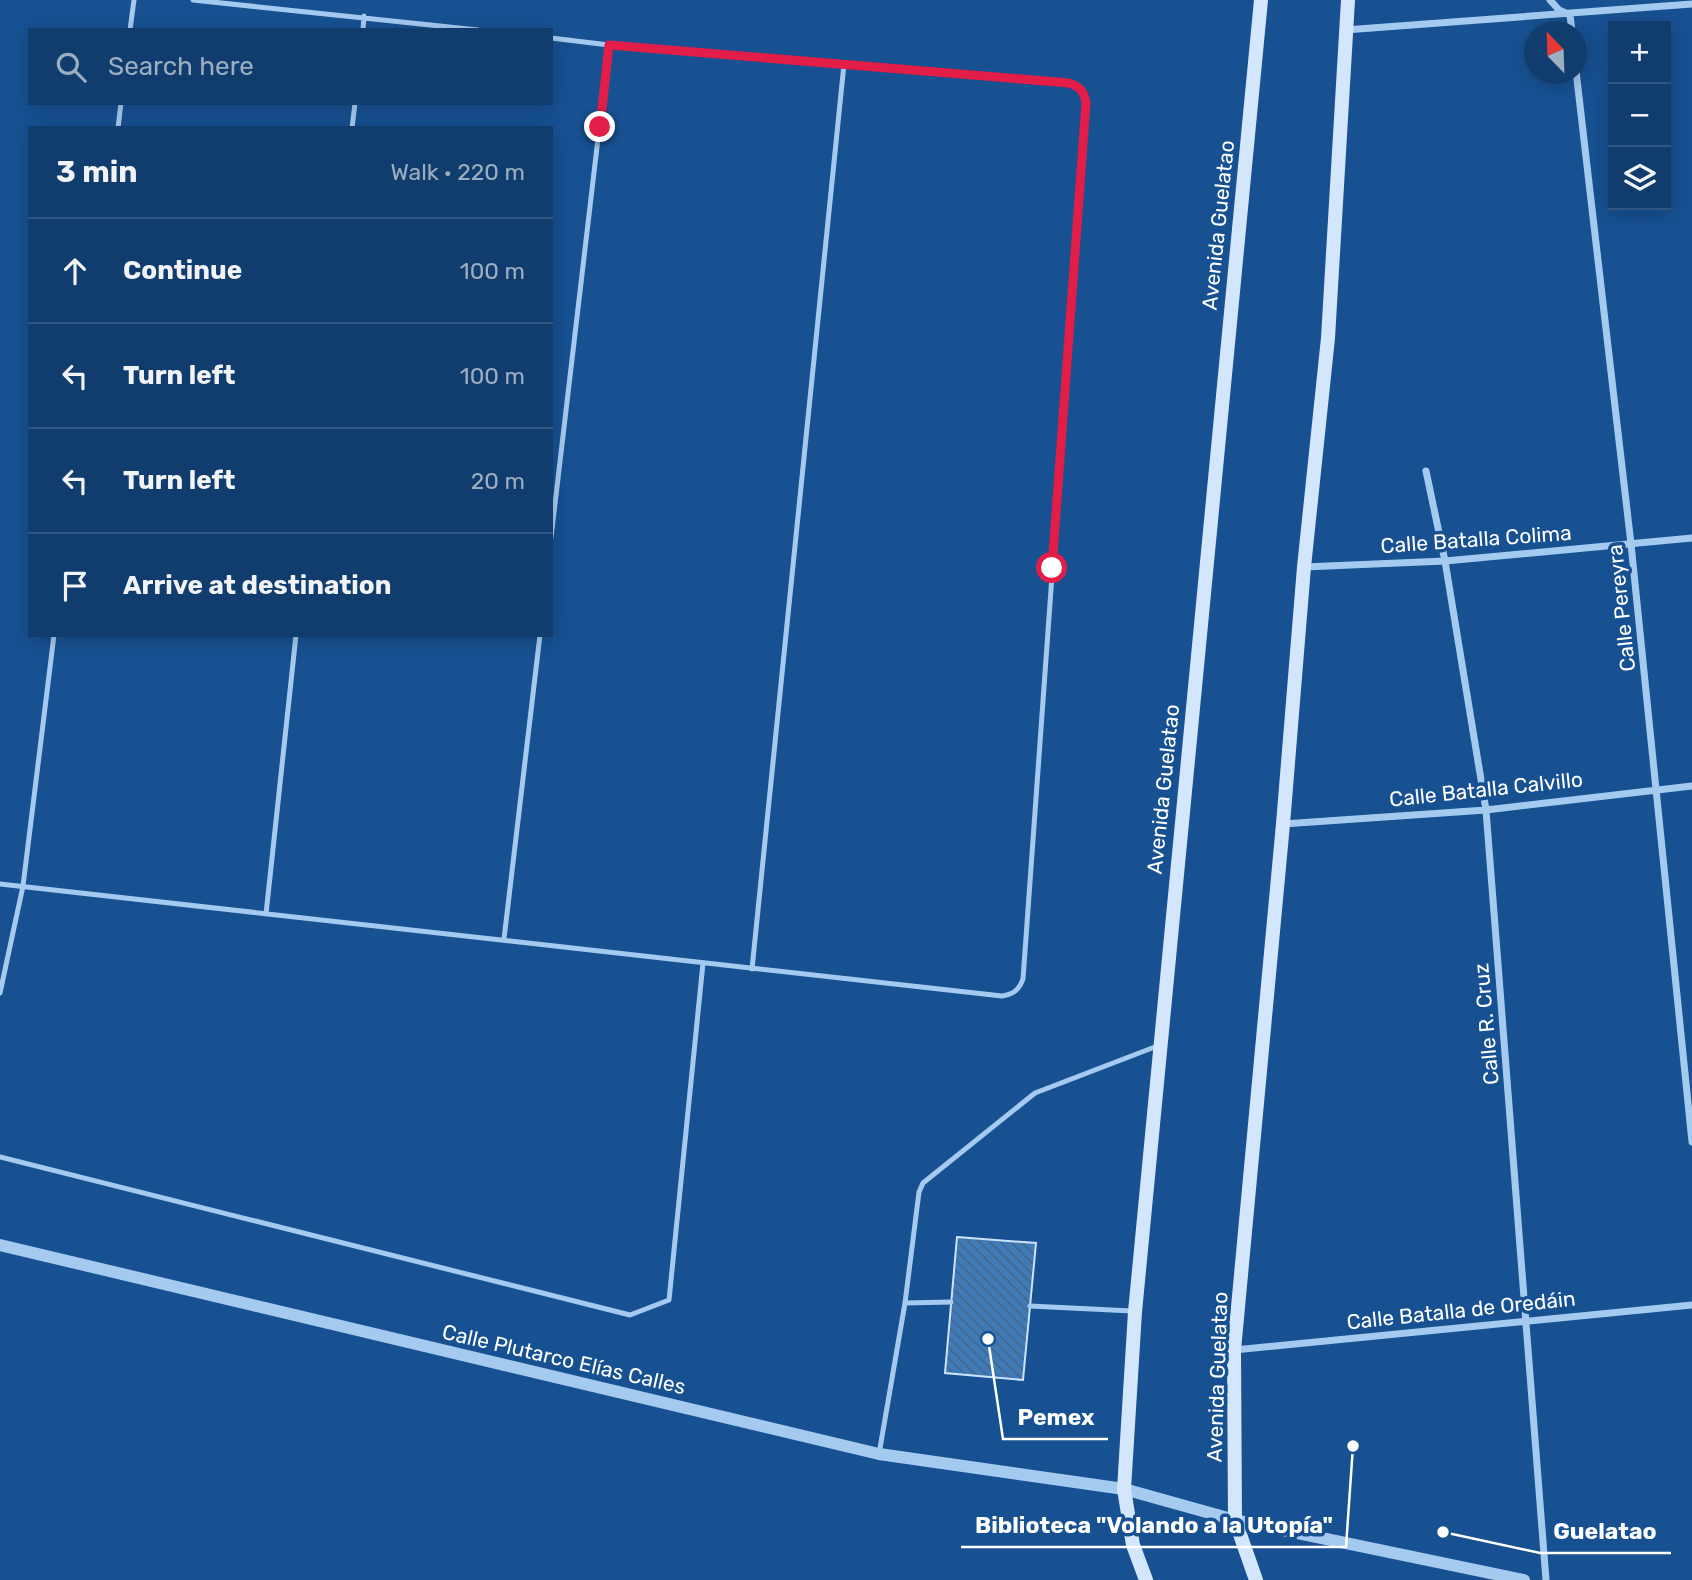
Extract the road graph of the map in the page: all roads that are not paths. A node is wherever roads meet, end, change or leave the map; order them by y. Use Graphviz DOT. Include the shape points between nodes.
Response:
graph roads {
  1 [pos="134,0"];
  2 [pos="193,0"];
  3 [pos="1261,0"];
  4 [pos="1348,0"];
  5 [pos="1550,0"];
  6 [pos="1692,4"];
  7 [pos="1570,15"];
  8 [pos="364,16"];
  9 [pos="1571,21"];
  10 [pos="130,28"];
  11 [pos="363,28"];
  12 [pos="462,28"];
  13 [pos="1345,30"];
  14 [pos="553,38"];
  15 [pos="609,45"];
  16 [pos="844,64"];
  17 [pos="1579,84"];
  18 [pos="121,105"];
  19 [pos="355,105"];
  20 [pos="118,126"];
  21 [pos="352,126"];
  22 [pos="1426,471"];
  23 [pos="553,521"];
  24 [pos="1692,538"];
  25 [pos="1632,544"];
  26 [pos="1445,561"];
  27 [pos="1304,567"];
  28 [pos="54,637"];
  29 [pos="296,637"];
  30 [pos="540,637"];
  31 [pos="1692,786"];
  32 [pos="1657,788"];
  33 [pos="1486,810"];
  34 [pos="1283,824"];
  35 [pos="0,884"];
  36 [pos="23,886"];
  37 [pos="266,914"];
  38 [pos="504,939"];
  39 [pos="703,963"];
  40 [pos="752,969"];
  41 [pos="0,993"];
  42 [pos="1160,1045"];
  43 [pos="1692,1142"];
  44 [pos="0,1157"];
  45 [pos="0,1245"];
  46 [pos="951,1302"];
  47 [pos="905,1303"];
  48 [pos="1692,1305"];
  49 [pos="1030,1306"];
  50 [pos="1135,1312"];
  51 [pos="1527,1321"];
  52 [pos="1234,1350"];
  53 [pos="879,1454"];
  54 [pos="1124,1489"];
  55 [pos="1235,1520"];
  56 [pos="1146,1580"];
  57 [pos="1256,1580"];
  58 [pos="1524,1580"];
  59 [pos="1546,1580"];
  1 -- 10 [label="lane"];
  2 -- 8 [label="lane"];
  3 -- 42 [label="main road, Avenida Guelatao"];
  4 -- 13 [label="main road, Avenida Guelatao"];
  5 -- 7 [label="street"];
  6 -- 7 [label="street"];
  7 -- 9 [label="street"];
  7 -- 13 [label="street"];
  8 -- 11 [label="lane"];
  8 -- 12 [label="lane"];
  13 -- 27 [label="main road, Avenida Guelatao" via="1328,338"];
  14 -- 15 [label="lane"];
  15 -- 16 [label="lane"];
  15 -- 23 [label="lane"];
  16 -- 40 [label="lane"];
  16 -- 40 [label="lane" via="1069,83 1084,93 1023,979 1012,995 1002,996"];
  17 -- 25 [label="street, Calle Pereyra"];
  18 -- 20 [label="lane"];
  19 -- 21 [label="lane"];
  22 -- 26 [label="street, Calle R. Cruz"];
  24 -- 25 [label="street, Calle Batalla Colima"];
  25 -- 26 [label="street, Calle Batalla Colima"];
  25 -- 32 [label="street, Calle Pereyra"];
  26 -- 27 [label="street, Calle Batalla Colima"];
  26 -- 33 [label="street, Calle R. Cruz"];
  27 -- 34 [label="main road, Avenida Guelatao"];
  28 -- 36 [label="lane"];
  29 -- 37 [label="lane"];
  30 -- 38 [label="lane"];
  31 -- 32 [label="street, Calle Batalla Calvillo"];
  32 -- 33 [label="street, Calle Batalla Calvillo"];
  32 -- 43 [label="street, Calle Pereyra"];
  33 -- 34 [label="street, Calle Batalla Calvillo"];
  33 -- 51 [label="street, Calle R. Cruz"];
  34 -- 52 [label="main road, Avenida Guelatao"];
  35 -- 36 [label="lane"];
  36 -- 37 [label="lane"];
  36 -- 41 [label="lane"];
  37 -- 38 [label="lane"];
  38 -- 39 [label="lane"];
  39 -- 40 [label="lane"];
  39 -- 44 [label="lane" via="669,1300 630,1315"];
  42 -- 47 [label="lane" via="1035,1093 923,1183"];
  42 -- 50 [label="main road, Avenida Guelatao"];
  45 -- 53 [label="street, Calle Plutarco Elías Calles"];
  46 -- 47 [label="lane"];
  47 -- 53 [label="lane"];
  48 -- 51 [label="street, Calle Batalla de Oredáin"];
  49 -- 50 [label="lane"];
  50 -- 54 [label="main road, Avenida Guelatao"];
  51 -- 52 [label="street, Calle Batalla de Oredáin"];
  51 -- 59 [label="street, Calle R. Cruz"];
  52 -- 55 [label="main road, Avenida Guelatao"];
  53 -- 54 [label="street, Calle Plutarco Elías Calles"];
  54 -- 55 [label="street, Calle Plutarco Elías Calles"];
  54 -- 56 [label="main road, Avenida Guelatao" via="1133,1545"];
  55 -- 57 [label="main road, Avenida Guelatao"];
  55 -- 58 [label="street, Calle Plutarco Elías Calles"];
}
